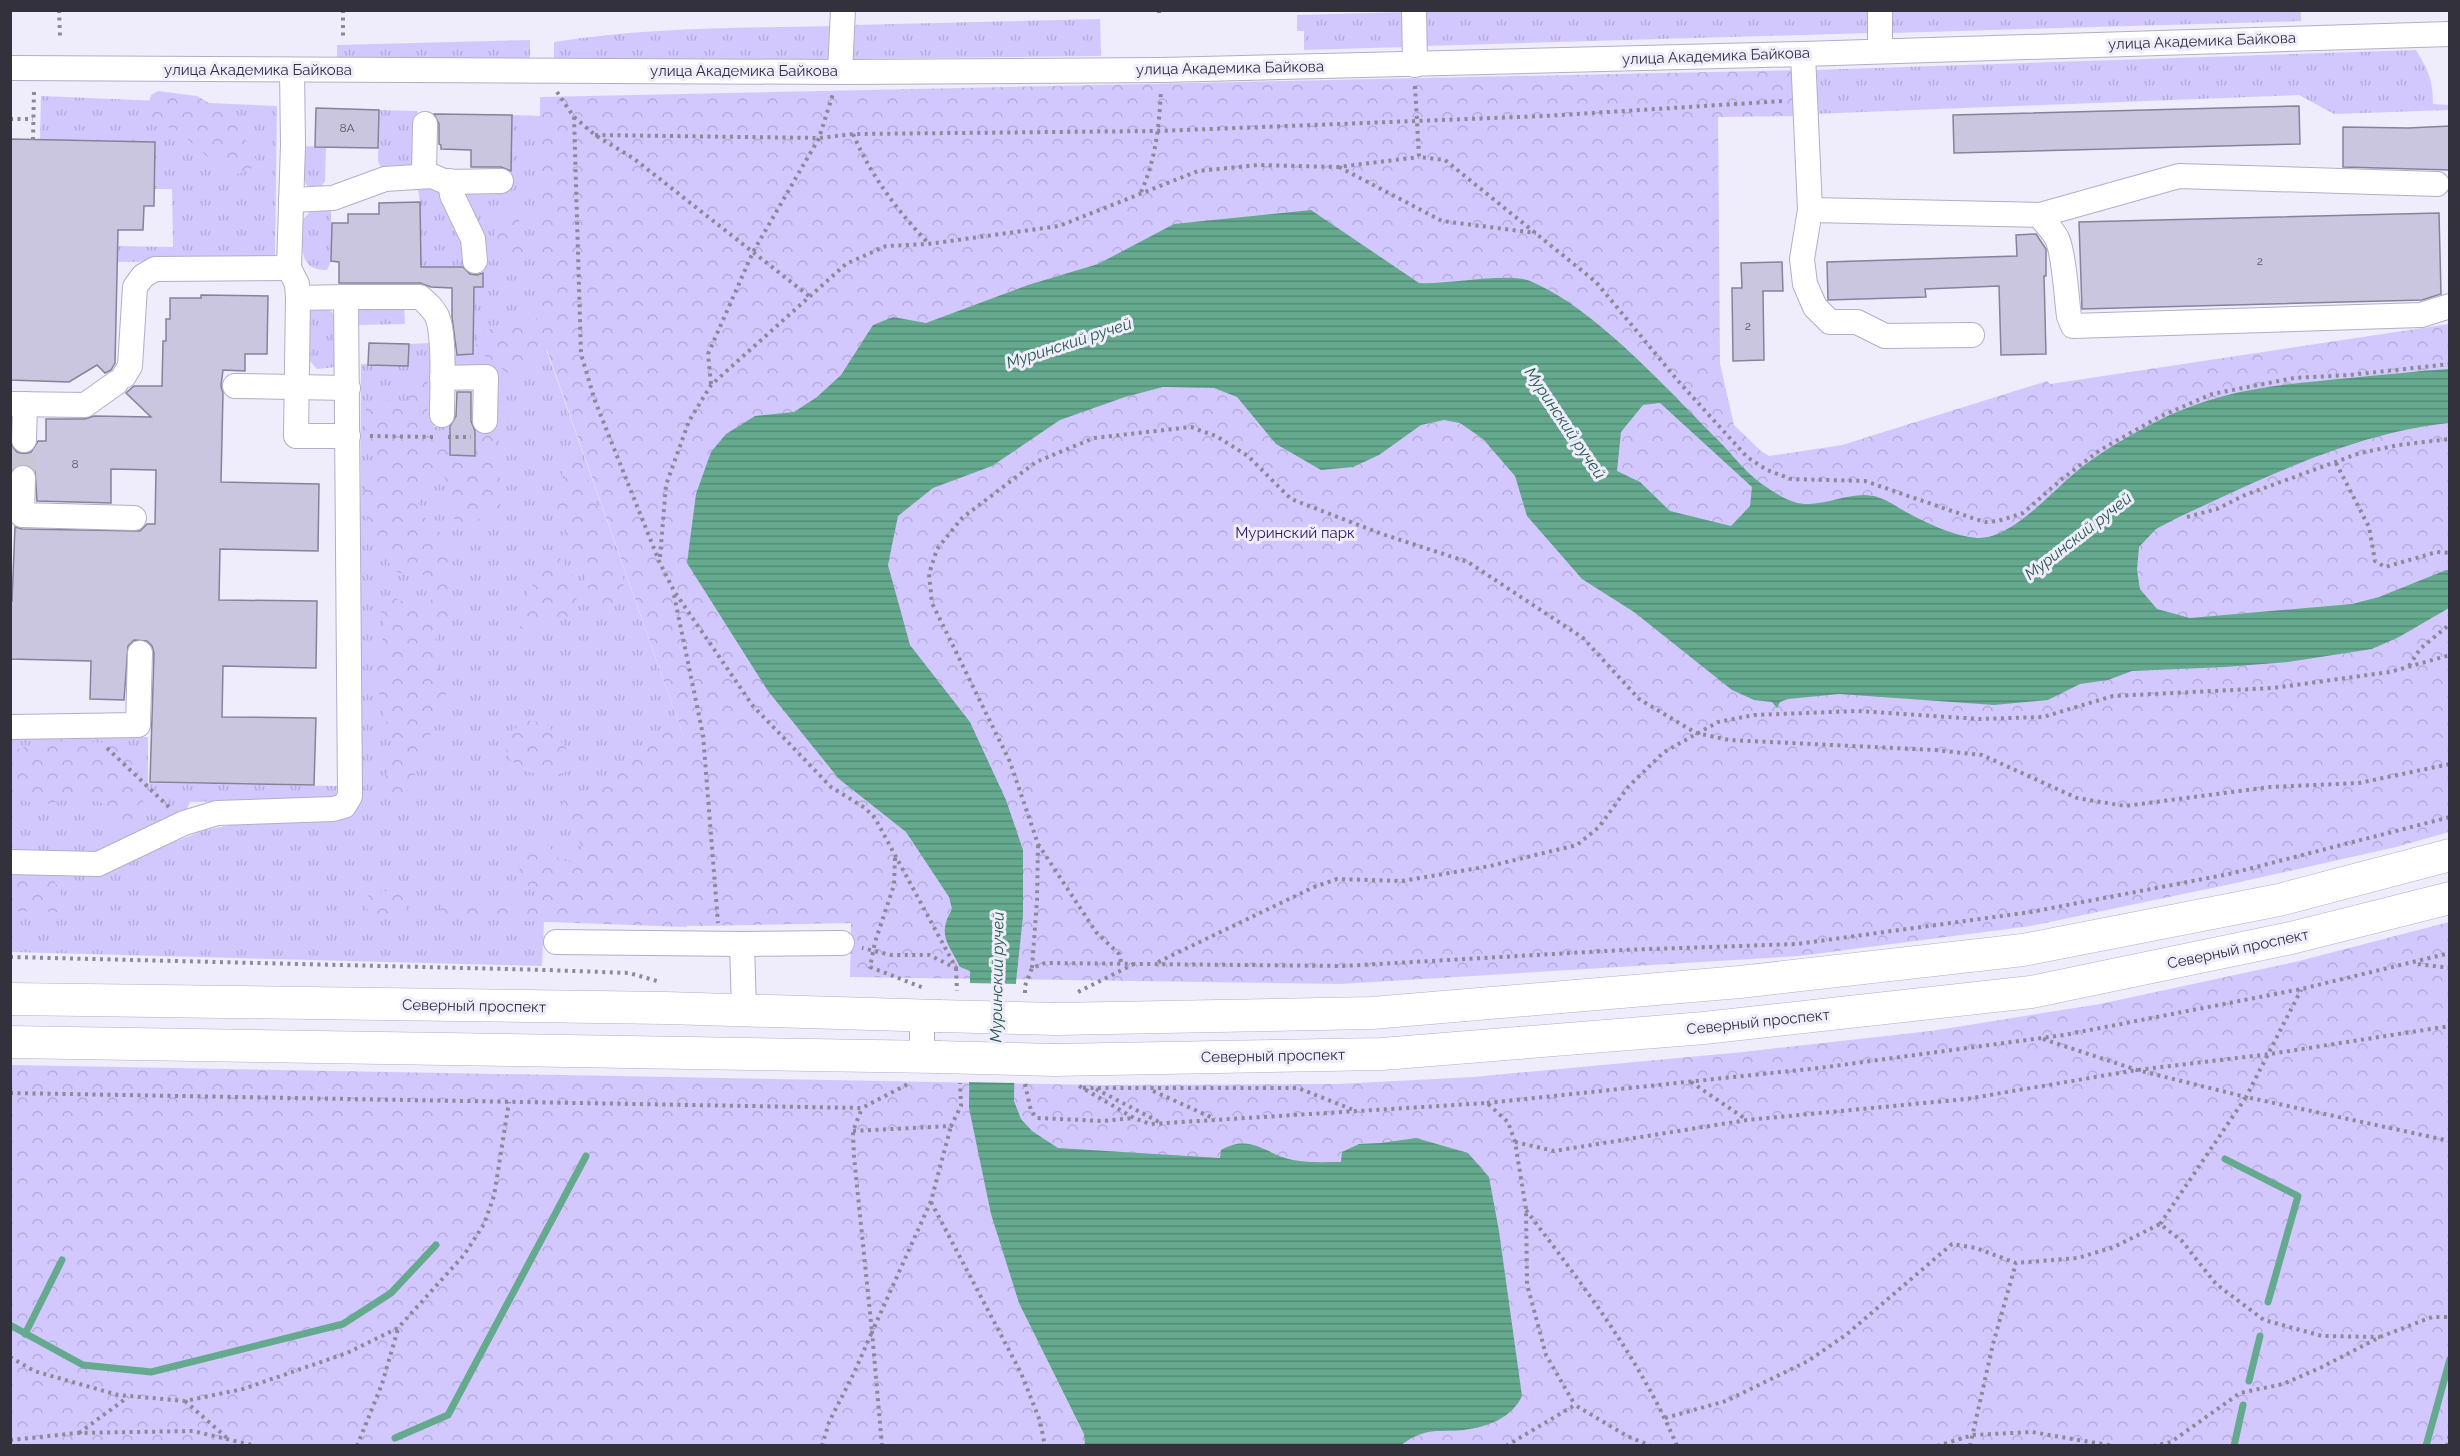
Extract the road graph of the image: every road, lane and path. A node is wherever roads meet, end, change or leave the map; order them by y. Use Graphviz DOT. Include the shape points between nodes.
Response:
graph roads {
  1 [pos="59,10"];
  2 [pos="343,10"];
  3 [pos="843,10"];
  4 [pos="1414,10"];
  5 [pos="1880,10"];
  6 [pos="2450,34"];
  7 [pos="60,36"];
  8 [pos="343,39"];
  9 [pos="1880,51"];
  10 [pos="1803,54"];
  11 [pos="1415,64"];
  12 [pos="10,68"];
  13 [pos="292,70"];
  14 [pos="1162,70"];
  15 [pos="544,71"];
  16 [pos="840,72"];
  17 [pos="34,91"];
  18 [pos="1805,100"];
  19 [pos="574,117"];
  20 [pos="10,119"];
  21 [pos="33,119"];
  22 [pos="1416,121"];
  23 [pos="425,124"];
  24 [pos="1159,131"];
  25 [pos="853,134"];
  26 [pos="595,135"];
  27 [pos="819,138"];
  28 [pos="33,140"];
  29 [pos="1419,157"];
  30 [pos="1338,167"];
  31 [pos="424,176"];
  32 [pos="450,181"];
  33 [pos="501,182"];
  34 [pos="2438,184"];
  35 [pos="1141,192"];
  36 [pos="291,200"];
  37 [pos="1810,210"];
  38 [pos="2040,215"];
  39 [pos="1537,233"];
  40 [pos="928,244"];
  41 [pos="753,252"];
  42 [pos="475,261"];
  43 [pos="289,268"];
  44 [pos="809,296"];
  45 [pos="346,297"];
  46 [pos="298,298"];
  47 [pos="2450,306"];
  48 [pos="1972,335"];
  49 [pos="2450,364"];
  50 [pos="442,378"];
  51 [pos="711,385"];
  52 [pos="235,386"];
  53 [pos="297,386"];
  54 [pos="348,388"];
  55 [pos="18,404"];
  56 [pos="442,416"];
  57 [pos="479,429"];
  58 [pos="348,436"];
  59 [pos="2450,439"];
  60 [pos="24,440"];
  61 [pos="2336,463"];
  62 [pos="23,478"];
  63 [pos="2187,517"];
  64 [pos="134,518"];
  65 [pos="2450,553"];
  66 [pos="659,561"];
  67 [pos="674,591"];
  68 [pos="2450,624"];
  69 [pos="140,652"];
  70 [pos="2450,655"];
  71 [pos="2409,666"];
  72 [pos="84,726"];
  73 [pos="10,727"];
  74 [pos="1696,733"];
  75 [pos="2450,758"];
  76 [pos="2447,764"];
  77 [pos="2450,817"];
  78 [pos="184,822"];
  79 [pos="1038,844"];
  80 [pos="2450,855"];
  81 [pos="895,857"];
  82 [pos="10,862"];
  83 [pos="2450,898"];
  84 [pos="556,942"];
  85 [pos="842,943"];
  86 [pos="731,944"];
  87 [pos="873,951"];
  88 [pos="2450,953"];
  89 [pos="10,957"];
  90 [pos="1121,962"];
  91 [pos="1157,963"];
  92 [pos="2414,963"];
  93 [pos="1032,968"];
  94 [pos="2450,969"];
  95 [pos="548,970"];
  96 [pos="2301,989"];
  97 [pos="1079,992"];
  98 [pos="10,999"];
  99 [pos="928,1007"];
  100 [pos="744,1009"];
  101 [pos="2450,1026"];
  102 [pos="2040,1038"];
  103 [pos="10,1042"];
  104 [pos="2270,1054"];
  105 [pos="924,1065"];
  106 [pos="2137,1070"];
  107 [pos="1691,1082"];
  108 [pos="1082,1088"];
  109 [pos="1095,1089"];
  110 [pos="1150,1089"];
  111 [pos="10,1093"];
  112 [pos="1091,1094"];
  113 [pos="2246,1097"];
  114 [pos="509,1102"];
  115 [pos="1487,1103"];
  116 [pos="862,1108"];
  117 [pos="1357,1111"];
  118 [pos="1217,1120"];
  119 [pos="1747,1120"];
  120 [pos="1161,1124"];
  121 [pos="951,1126"];
  122 [pos="2450,1140"];
  123 [pos="1515,1142"];
  124 [pos="931,1201"];
  125 [pos="1526,1209"];
  126 [pos="2160,1224"];
  127 [pos="2016,1263"];
  128 [pos="2450,1317"];
  129 [pos="398,1328"];
  130 [pos="872,1332"];
  131 [pos="2380,1337"];
  132 [pos="10,1357"];
  133 [pos="129,1396"];
  134 [pos="185,1401"];
  135 [pos="1575,1405"];
  136 [pos="1665,1419"];
  137 [pos="78,1433"];
  138 [pos="1973,1435"];
  139 [pos="2450,1435"];
  140 [pos="229,1439"];
  141 [pos="10,1440"];
  142 [pos="256,1446"];
  143 [pos="357,1446"];
  144 [pos="822,1446"];
  145 [pos="882,1446"];
  146 [pos="1045,1446"];
  147 [pos="1506,1446"];
  148 [pos="1651,1446"];
  149 [pos="1677,1446"];
  150 [pos="1936,1446"];
  151 [pos="1970,1446"];
  152 [pos="2114,1446"];
  153 [pos="2153,1446"];
  154 [pos="2447,1446"];
  1 -- 7 [label="path"];
  2 -- 8 [label="path"];
  3 -- 16 [label="street"];
  4 -- 11 [label="street"];
  5 -- 9 [label="street"];
  6 -- 9 [label="street, улица Академика Байкова"];
  9 -- 10 [label="street, улица Академика Байкова"];
  10 -- 11 [label="street, улица Академика Байкова"];
  10 -- 18 [label="street"];
  11 -- 14 [label="street, улица Академика Байкова"];
  11 -- 22 [label="path"];
  12 -- 13 [label="street, улица Академика Байкова"];
  13 -- 15 [label="street, улица Академика Байкова"];
  13 -- 36 [label="street"];
  14 -- 16 [label="street, улица Академика Байкова"];
  14 -- 24 [label="path"];
  15 -- 16 [label="street, улица Академика Байкова"];
  15 -- 19 [label="path"];
  16 -- 27 [label="path"];
  17 -- 21 [label="path"];
  18 -- 22 [label="path"];
  18 -- 37 [label="street"];
  19 -- 26 [label="path"];
  19 -- 66 [label="path" via="581,354 595,401"];
  20 -- 21 [label="path"];
  21 -- 28 [label="path"];
  22 -- 24 [label="path"];
  22 -- 29 [label="path"];
  23 -- 31 [label="street"];
  24 -- 25 [label="path"];
  24 -- 35 [label="path" via="1151,170"];
  25 -- 27 [label="path"];
  25 -- 40 [label="path" via="898,211"];
  26 -- 27 [label="path"];
  26 -- 41 [label="path" via="633,158"];
  27 -- 41 [label="path"];
  29 -- 30 [label="path"];
  29 -- 39 [label="path" via="1445,160"];
  30 -- 35 [label="path" via="1257,165 1198,171"];
  30 -- 39 [label="path" via="1442,221"];
  31 -- 32 [label="street"];
  31 -- 36 [label="street" via="385,179 333,198"];
  32 -- 33 [label="street"];
  32 -- 42 [label="street" via="452,195 473,239"];
  34 -- 38 [label="street" via="2179,176"];
  35 -- 40 [label="path" via="1059,226"];
  36 -- 43 [label="street"];
  37 -- 38 [label="street"];
  37 -- 48 [label="street" via="1802,259 1805,284 1815,307 1830,322 1857,322 1885,336"];
  38 -- 47 [label="street" via="2059,243 2073,326 2421,315"];
  39 -- 49 [label="path" via="1596,282 1747,457 1767,470 1791,479 1865,481 1986,522 2023,513 2100,450 2158,417 2212,394 2294,378"];
  40 -- 44 [label="path" via="886,246 846,264"];
  41 -- 44 [label="path"];
  41 -- 51 [label="path" via="708,354"];
  43 -- 46 [label="street" via="297,284"];
  43 -- 55 [label="street" via="154,269 135,287 130,366 120,380 85,405"];
  44 -- 51 [label="path"];
  45 -- 46 [label="street"];
  45 -- 50 [label="street" via="420,297 438,319"];
  45 -- 54 [label="street"];
  46 -- 53 [label="street"];
  50 -- 56 [label="street"];
  50 -- 57 [label="street" via="486,378"];
  51 -- 66 [label="path" via="689,421 666,485"];
  52 -- 53 [label="street"];
  53 -- 54 [label="street"];
  53 -- 58 [label="street" via="296,436"];
  54 -- 58 [label="street"];
  55 -- 60 [label="street"];
  57 -- 58 [label="path"];
  58 -- 78 [label="street" via="350,796 344,807 333,809 226,813"];
  59 -- 61 [label="path" via="2360,453"];
  61 -- 63 [label="path"];
  61 -- 65 [label="path" via="2368,527 2375,561 2385,567 2437,552"];
  62 -- 64 [label="street" via="22,515"];
  66 -- 67 [label="path"];
  67 -- 81 [label="path" via="753,706 831,787 875,818"];
  67 -- 86 [label="path" via="703,735"];
  68 -- 71 [label="path" via="2420,649"];
  69 -- 72 [label="street" via="138,725"];
  70 -- 71 [label="path"];
  71 -- 74 [label="path" via="2273,688 2113,696 2043,717 1980,719 1857,711 1754,715 1718,722"];
  72 -- 73 [label="street"];
  72 -- 78 [label="path"];
  74 -- 76 [label="path" via="1729,740 1982,754 2077,798 2125,806 2270,787 2359,783"];
  74 -- 79 [label="path" via="1639,699 1583,638 1468,562 1291,499 1248,456 1215,436 1191,428 1094,438 1036,462 962,518 937,549 929,574 932,603 1010,762"];
  74 -- 91 [label="path" via="1664,752 1628,787 1599,827 1577,845 1490,866 1402,881 1337,879 1314,886"];
  75 -- 76 [label="path"];
  77 -- 91 [label="path" via="2229,874 2031,912 1797,944 1343,966"];
  78 -- 82 [label="street" via="98,864"];
  79 -- 90 [label="path" via="1096,932 1119,954"];
  79 -- 93 [label="path"];
  80 -- 99 [label="main road, Северный проспект, bridge" via="2279,900 2023,950 1740,982 1372,1012 1056,1019"];
  81 -- 87 [label="path" via="894,885"];
  81 -- 87 [label="path" via="956,968 929,955"];
  83 -- 105 [label="main road, Северный проспект, bridge" via="2291,938 2031,992 1704,1028 1383,1054"];
  84 -- 86 [label="street"];
  85 -- 86 [label="street"];
  86 -- 100 [label="street"];
  87 -- 99 [label="path" via="870,967"];
  88 -- 92 [label="path"];
  89 -- 95 [label="path"];
  91 -- 97 [label="path" via="1136,962"];
  92 -- 94 [label="path"];
  92 -- 96 [label="path"];
  96 -- 102 [label="path"];
  96 -- 104 [label="path"];
  98 -- 100 [label="main road, Северный проспект"];
  99 -- 100 [label="main road, Северный проспект"];
  99 -- 105 [label="street"];
  101 -- 104 [label="path"];
  102 -- 106 [label="path"];
  102 -- 107 [label="path"];
  103 -- 105 [label="main road"];
  104 -- 106 [label="path"];
  104 -- 113 [label="path"];
  105 -- 116 [label="path"];
  106 -- 113 [label="path"];
  106 -- 119 [label="path" via="1966,1099"];
  107 -- 115 [label="path"];
  107 -- 119 [label="path"];
  108 -- 109 [label="path"];
  109 -- 110 [label="path"];
  109 -- 120 [label="path"];
  110 -- 117 [label="path" via="1298,1088"];
  110 -- 118 [label="path"];
  111 -- 114 [label="path"];
  112 -- 120 [label="path" via="1141,1121"];
  113 -- 122 [label="path"];
  113 -- 126 [label="path"];
  114 -- 116 [label="path"];
  114 -- 129 [label="path" via="494,1196 484,1224 464,1255"];
  115 -- 117 [label="path"];
  115 -- 123 [label="path" via="1508,1122"];
  116 -- 130 [label="path" via="853,1131 854,1157"];
  117 -- 118 [label="path"];
  118 -- 120 [label="path"];
  119 -- 123 [label="path" via="1554,1151"];
  121 -- 124 [label="path"];
  123 -- 125 [label="path"];
  124 -- 130 [label="path"];
  124 -- 146 [label="path" via="1022,1373"];
  125 -- 135 [label="path" via="1527,1284 1546,1355"];
  125 -- 136 [label="path" via="1598,1306"];
  126 -- 127 [label="path" via="2114,1247 2078,1258"];
  126 -- 131 [label="path" via="2182,1241 2216,1284 2264,1320 2322,1336"];
  127 -- 136 [label="path" via="1952,1244 1847,1334 1808,1361 1726,1401"];
  127 -- 138 [label="path"];
  128 -- 131 [label="path" via="2432,1317"];
  129 -- 134 [label="path" via="347,1353 243,1389"];
  129 -- 143 [label="path" via="382,1384"];
  130 -- 144 [label="path" via="829,1422"];
  130 -- 145 [label="path"];
  131 -- 153 [label="path" via="2283,1384 2240,1393 2171,1442"];
  132 -- 133 [label="path" via="34,1371"];
  133 -- 134 [label="path"];
  133 -- 137 [label="path"];
  134 -- 140 [label="path"];
  135 -- 147 [label="path"];
  135 -- 148 [label="path"];
  136 -- 149 [label="path"];
  137 -- 140 [label="path" via="192,1431"];
  137 -- 141 [label="path"];
  138 -- 150 [label="path"];
  138 -- 151 [label="path"];
  138 -- 152 [label="path" via="2032,1432"];
  139 -- 154 [label="path"];
  140 -- 142 [label="path"];
}
